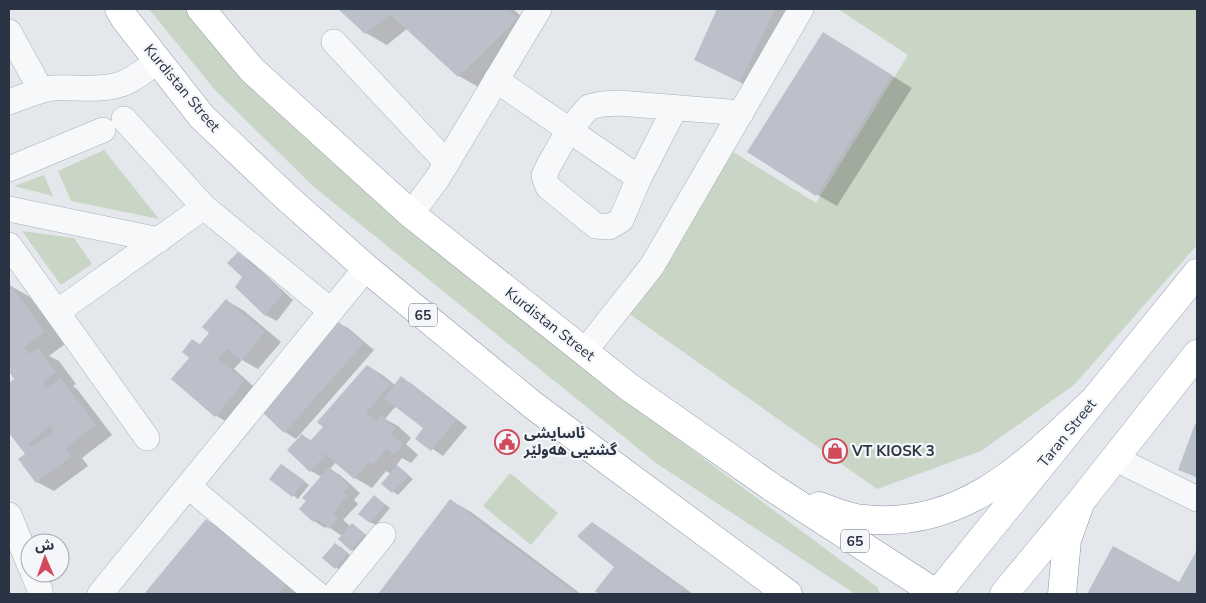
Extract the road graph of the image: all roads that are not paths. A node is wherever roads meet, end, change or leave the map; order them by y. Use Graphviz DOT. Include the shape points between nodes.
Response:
graph roads {
  1 [pos="119,9"];
  2 [pos="201,9"];
  3 [pos="539,9"];
  4 [pos="801,9"];
  5 [pos="9,32"];
  6 [pos="334,42"];
  7 [pos="158,61"];
  8 [pos="496,80"];
  9 [pos="41,90"];
  10 [pos="9,102"];
  11 [pos="675,108"];
  12 [pos="741,113"];
  13 [pos="568,130"];
  14 [pos="447,163"];
  15 [pos="9,169"];
  16 [pos="639,178"];
  17 [pos="204,207"];
  18 [pos="9,209"];
  19 [pos="410,214"];
  20 [pos="158,240"];
  21 [pos="9,244"];
  22 [pos="366,268"];
  23 [pos="1197,273"];
  24 [pos="331,311"];
  25 [pos="57,312"];
  26 [pos="584,352"];
  27 [pos="1197,356"];
  28 [pos="1092,402"];
  29 [pos="147,438"];
  30 [pos="1114,458"];
  31 [pos="188,486"];
  32 [pos="773,488"];
  33 [pos="1197,499"];
  34 [pos="1081,501"];
  35 [pos="9,515"];
  36 [pos="383,535"];
  37 [pos="20,542"];
  38 [pos="779,589"];
  39 [pos="100,594"];
  40 [pos="317,594"];
  41 [pos="335,594"];
  42 [pos="937,594"];
  43 [pos="1004,594"];
  44 [pos="1062,594"];
  1 -- 7 [label="main road, Kurdistan Street / 65"];
  2 -- 19 [label="main road, Kurdistan Street / 65" via="252,70"];
  3 -- 8 [label="street"];
  4 -- 12 [label="street"];
  5 -- 9 [label="street"];
  6 -- 14 [label="street"];
  7 -- 9 [label="street" via="118,85"];
  7 -- 22 [label="main road, Kurdistan Street / 65" via="202,117"];
  8 -- 13 [label="street"];
  8 -- 14 [label="street"];
  9 -- 10 [label="street"];
  11 -- 12 [label="street"];
  11 -- 13 [label="street" via="602,104 589,107"];
  11 -- 16 [label="street"];
  12 -- 26 [label="street" via="652,266"];
  13 -- 16 [label="street"];
  13 -- 16 [label="street" via="544,176 548,187 596,226 609,227 621,220"];
  14 -- 19 [label="street"];
  15 -- 17 [label="street" via="113,124"];
  17 -- 20 [label="street"];
  17 -- 24 [label="street"];
  18 -- 20 [label="street"];
  19 -- 26 [label="main road, Kurdistan Street / 65"];
  20 -- 25 [label="street"];
  21 -- 25 [label="street"];
  22 -- 24 [label="street"];
  22 -- 38 [label="main road, Kurdistan Street / 65" via="534,406"];
  23 -- 28 [label="main road, Taran Street"];
  24 -- 31 [label="street"];
  25 -- 29 [label="street"];
  26 -- 32 [label="main road, Kurdistan Street / 65"];
  27 -- 30 [label="main road"];
  28 -- 32 [label="main road" via="1036,455 999,483 969,501 936,513 899,521 861,519"];
  28 -- 42 [label="main road, Taran Street"];
  30 -- 33 [label="street"];
  30 -- 34 [label="main road"];
  31 -- 39 [label="street"];
  31 -- 40 [label="street"];
  32 -- 42 [label="main road, Kurdistan Street / 65"];
  34 -- 43 [label="main road"];
  34 -- 44 [label="main road" via="1067,540"];
  35 -- 37 [label="street"];
  36 -- 41 [label="street"];
}
